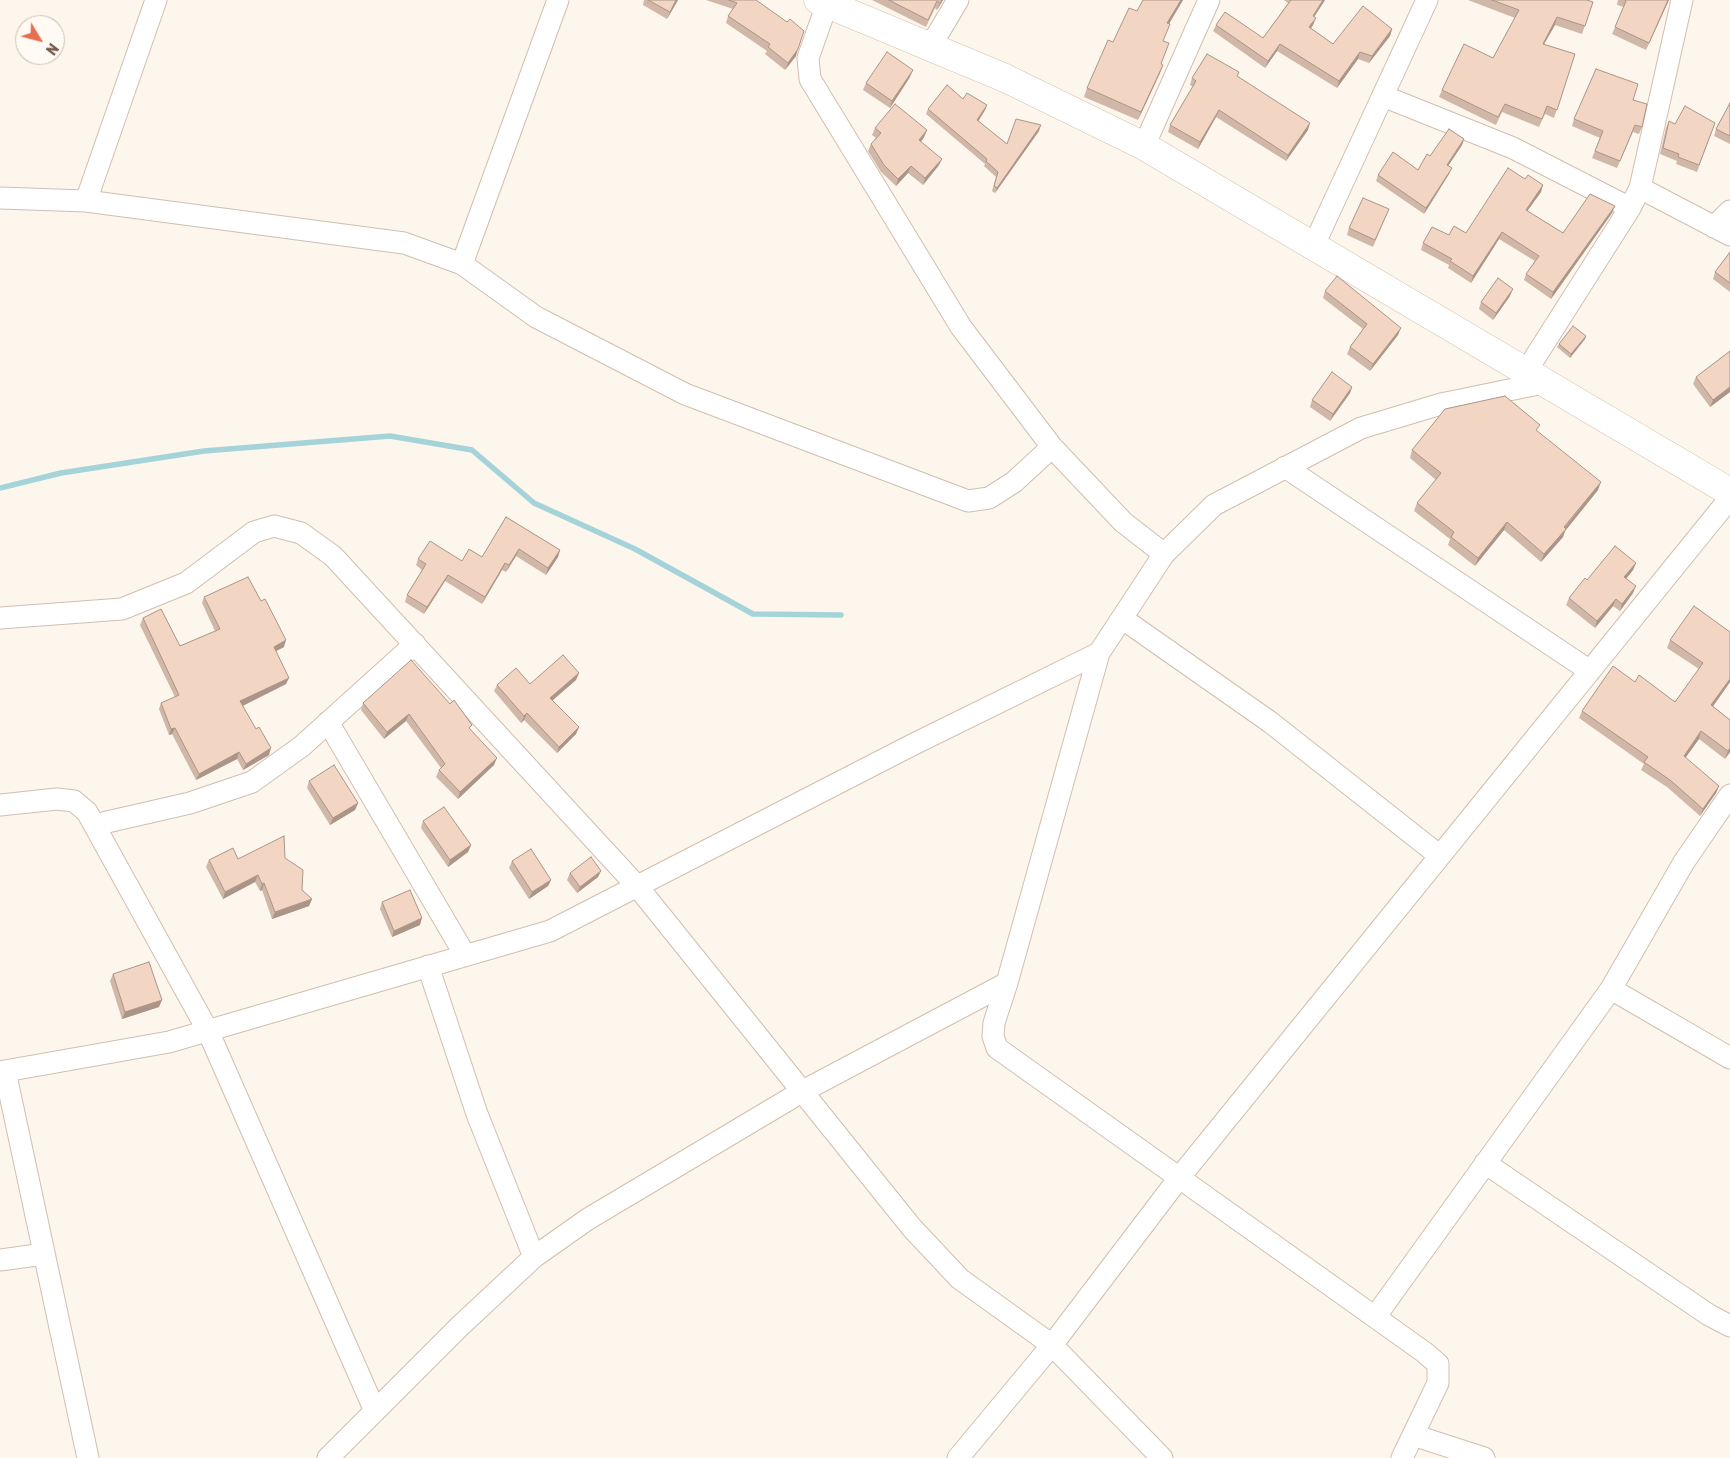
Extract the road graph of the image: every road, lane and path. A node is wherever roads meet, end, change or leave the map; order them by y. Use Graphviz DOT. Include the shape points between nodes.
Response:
graph roads {
  1 [pos="156,0"];
  2 [pos="558,0"];
  3 [pos="958,0"];
  4 [pos="1210,0"];
  5 [pos="1427,0"];
  6 [pos="1682,0"];
  7 [pos="822,2"];
  8 [pos="930,47"];
  9 [pos="1383,96"];
  10 [pos="1144,146"];
  11 [pos="1640,188"];
  12 [pos="0,198"];
  13 [pos="86,201"];
  14 [pos="1630,208"];
  15 [pos="1730,211"];
  16 [pos="1722,231"];
  17 [pos="1313,247"];
  18 [pos="462,264"];
  19 [pos="1537,376"];
  20 [pos="1052,447"];
  21 [pos="1285,467"];
  22 [pos="1730,492"];
  23 [pos="1730,498"];
  24 [pos="1164,554"];
  25 [pos="0,618"];
  26 [pos="1123,619"];
  27 [pos="415,644"];
  28 [pos="1099,653"];
  29 [pos="1590,671"];
  30 [pos="328,722"];
  31 [pos="1730,795"];
  32 [pos="0,804"];
  33 [pos="94,824"];
  34 [pos="1440,856"];
  35 [pos="637,886"];
  36 [pos="465,955"];
  37 [pos="428,966"];
  38 [pos="1007,983"];
  39 [pos="1610,989"];
  40 [pos="208,1031"];
  41 [pos="1730,1058"];
  42 [pos="2,1071"];
  43 [pos="803,1091"];
  44 [pos="1485,1163"];
  45 [pos="1179,1178"];
  46 [pos="44,1254"];
  47 [pos="534,1257"];
  48 [pos="0,1260"];
  49 [pos="1375,1317"];
  50 [pos="1730,1326"];
  51 [pos="1052,1345"];
  52 [pos="376,1411"];
  53 [pos="1413,1434"];
  54 [pos="88,1458"];
  55 [pos="328,1458"];
  56 [pos="958,1458"];
  57 [pos="1162,1458"];
  58 [pos="1402,1458"];
  59 [pos="1484,1458"];
  1 -- 13 [label="street"];
  2 -- 18 [label="street"];
  3 -- 8 [label="street"];
  4 -- 10 [label="street"];
  5 -- 9 [label="street"];
  6 -- 11 [label="street"];
  7 -- 8 [label="street"];
  7 -- 20 [label="street" via="808,58 810,79 961,326"];
  8 -- 10 [label="street" via="1005,78"];
  9 -- 14 [label="street" via="1513,148"];
  9 -- 17 [label="street"];
  10 -- 17 [label="street"];
  11 -- 14 [label="street"];
  11 -- 16 [label="street"];
  12 -- 13 [label="street"];
  13 -- 18 [label="street" via="404,243"];
  14 -- 19 [label="street"];
  15 -- 16 [label="street"];
  17 -- 19 [label="street"];
  18 -- 20 [label="street" via="536,317 686,394 968,501 989,498 1014,482"];
  19 -- 21 [label="street" via="1361,428"];
  19 -- 22 [label="street"];
  20 -- 24 [label="street" via="1123,522"];
  21 -- 24 [label="street" via="1214,505"];
  21 -- 29 [label="street"];
  23 -- 29 [label="street"];
  24 -- 26 [label="street"];
  25 -- 27 [label="street" via="122,609 186,583 254,532 274,526 301,533 333,556"];
  26 -- 28 [label="street"];
  26 -- 34 [label="street" via="1270,722"];
  27 -- 30 [label="street"];
  27 -- 35 [label="street"];
  28 -- 35 [label="street"];
  28 -- 38 [label="street"];
  29 -- 34 [label="street"];
  30 -- 33 [label="street" via="302,746 252,782 190,803"];
  30 -- 36 [label="street"];
  31 -- 39 [label="street" via="1684,862"];
  32 -- 33 [label="street" via="57,799 74,801 87,812"];
  33 -- 40 [label="street"];
  34 -- 45 [label="street"];
  35 -- 36 [label="street" via="550,931"];
  35 -- 43 [label="street"];
  36 -- 37 [label="street"];
  37 -- 40 [label="street"];
  37 -- 47 [label="street" via="477,1114"];
  38 -- 43 [label="street"];
  38 -- 45 [label="street" via="994,1023 992,1036 997,1048"];
  39 -- 41 [label="street"];
  39 -- 44 [label="street"];
  40 -- 42 [label="street" via="169,1042"];
  40 -- 52 [label="street"];
  42 -- 46 [label="street"];
  43 -- 47 [label="street" via="588,1219"];
  43 -- 51 [label="street" via="912,1228 960,1279"];
  44 -- 49 [label="street"];
  44 -- 50 [label="street"];
  45 -- 49 [label="street"];
  45 -- 51 [label="street"];
  46 -- 48 [label="street"];
  46 -- 54 [label="street"];
  47 -- 52 [label="street"];
  49 -- 53 [label="street" via="1438,1364 1438,1382"];
  51 -- 56 [label="street"];
  51 -- 57 [label="street"];
  52 -- 55 [label="street"];
  53 -- 58 [label="street"];
  53 -- 59 [label="street"];
}
